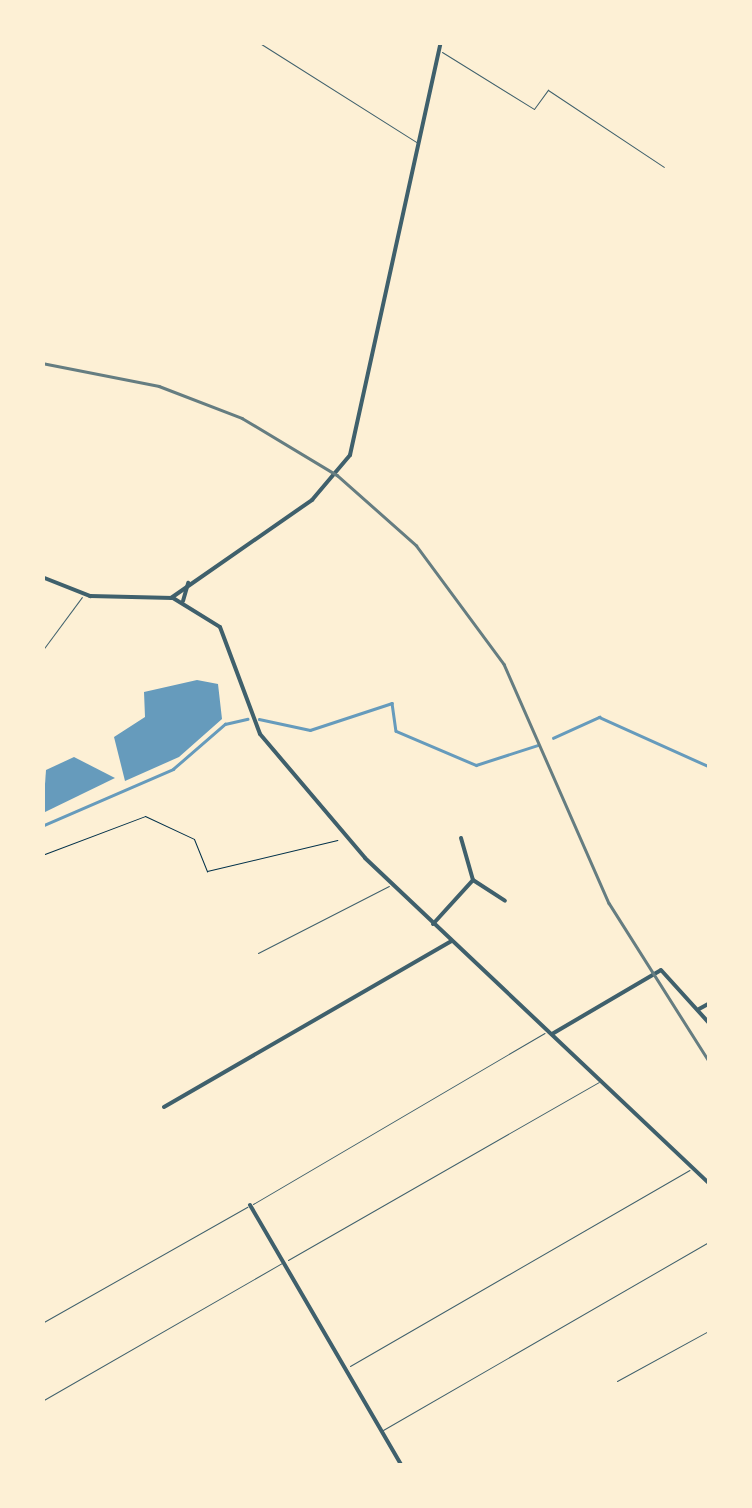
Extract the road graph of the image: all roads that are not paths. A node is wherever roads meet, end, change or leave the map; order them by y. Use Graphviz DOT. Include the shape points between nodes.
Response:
graph roads {
  1 [pos="258,42"];
  2 [pos="441,42"];
  3 [pos="439,51"];
  4 [pos="418,143"];
  5 [pos="664,167"];
  6 [pos="42,576"];
  7 [pos="188,584"];
  8 [pos="84,595"];
  9 [pos="171,598"];
  10 [pos="183,601"];
  11 [pos="42,652"];
  12 [pos="461,838"];
  13 [pos="473,880"];
  14 [pos="392,884"];
  15 [pos="505,901"];
  16 [pos="433,924"];
  17 [pos="452,941"];
  18 [pos="258,953"];
  19 [pos="710,1003"];
  20 [pos="699,1009"];
  21 [pos="710,1024"];
  22 [pos="549,1032"];
  23 [pos="600,1082"];
  24 [pos="164,1107"];
  25 [pos="691,1167"];
  26 [pos="710,1184"];
  27 [pos="250,1205"];
  28 [pos="710,1242"];
  29 [pos="283,1262"];
  30 [pos="42,1323"];
  31 [pos="710,1330"];
  32 [pos="346,1369"];
  33 [pos="617,1382"];
  34 [pos="42,1402"];
  35 [pos="382,1431"];
  36 [pos="402,1466"];
  1 -- 4 [label="lane"];
  2 -- 3 [label="street"];
  3 -- 4 [label="street"];
  3 -- 5 [label="lane" via="534,110 548,90"];
  4 -- 7 [label="street" via="358,430 337,476"];
  6 -- 8 [label="street"];
  7 -- 9 [label="street"];
  7 -- 10 [label="street"];
  8 -- 9 [label="street"];
  8 -- 11 [label="lane"];
  9 -- 10 [label="street"];
  10 -- 14 [label="street" via="227,635 260,734"];
  12 -- 13 [label="street"];
  13 -- 15 [label="street"];
  13 -- 16 [label="street"];
  14 -- 16 [label="street"];
  14 -- 18 [label="lane"];
  16 -- 17 [label="street"];
  17 -- 22 [label="street"];
  17 -- 24 [label="street"];
  19 -- 20 [label="street"];
  20 -- 21 [label="street"];
  20 -- 22 [label="street" via="661,970"];
  22 -- 23 [label="street"];
  22 -- 27 [label="lane"];
  23 -- 25 [label="street"];
  23 -- 29 [label="lane"];
  25 -- 26 [label="street"];
  25 -- 32 [label="lane"];
  27 -- 29 [label="street"];
  27 -- 30 [label="lane"];
  28 -- 35 [label="lane"];
  29 -- 32 [label="street"];
  29 -- 34 [label="lane"];
  31 -- 33 [label="lane"];
  32 -- 35 [label="street"];
  35 -- 36 [label="street"];
}
